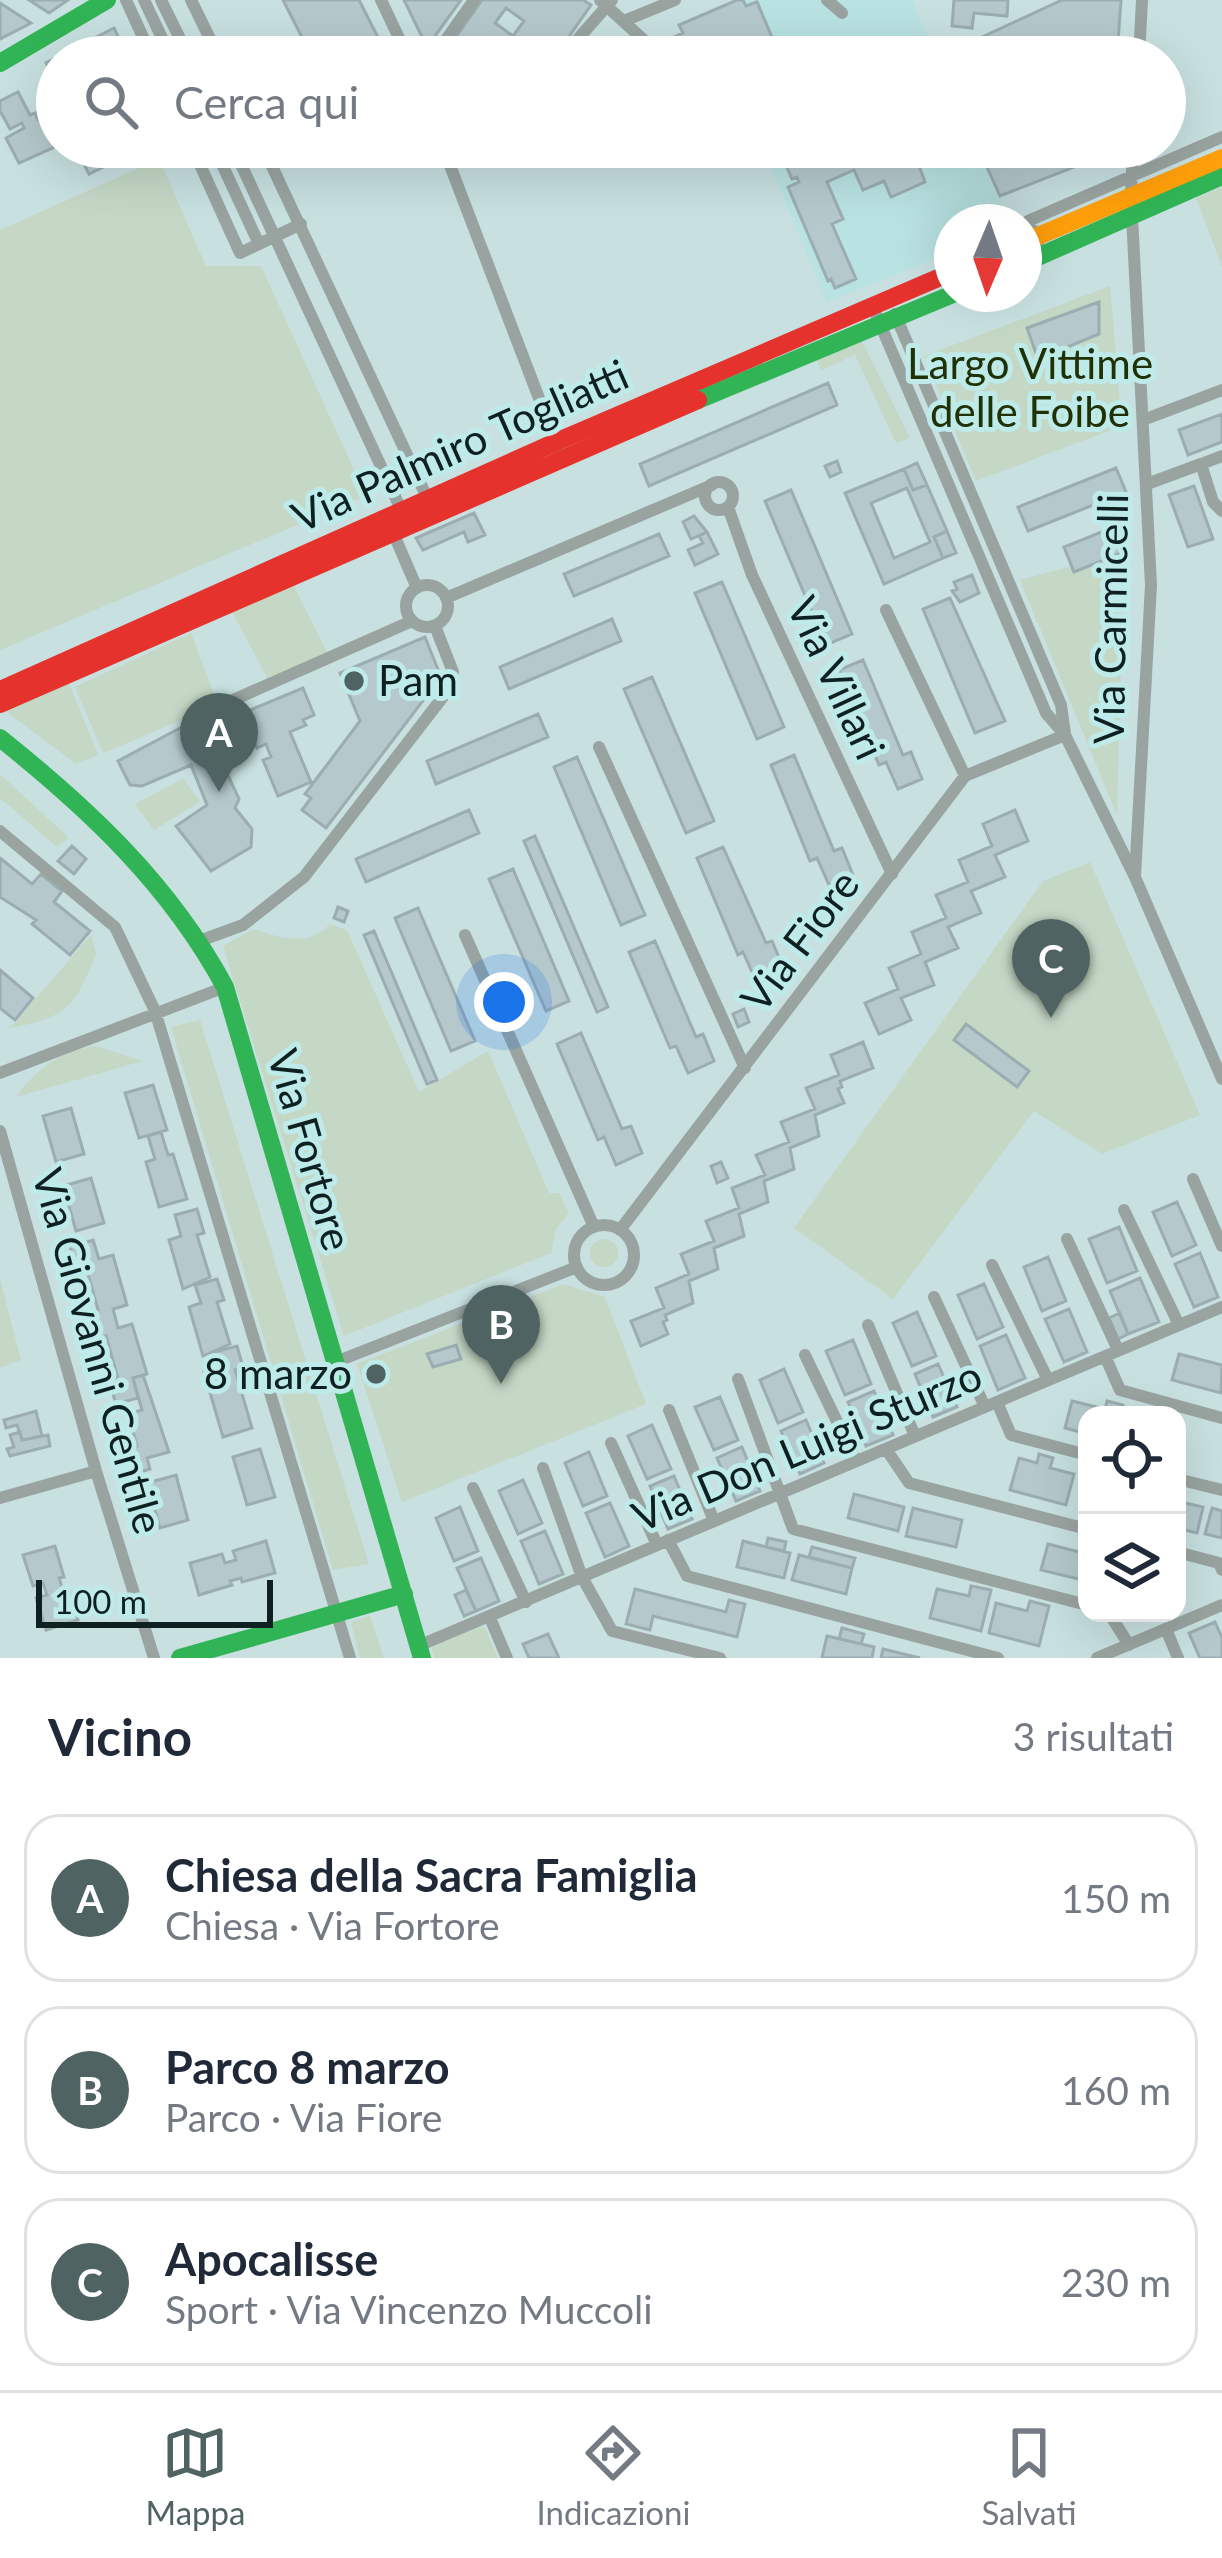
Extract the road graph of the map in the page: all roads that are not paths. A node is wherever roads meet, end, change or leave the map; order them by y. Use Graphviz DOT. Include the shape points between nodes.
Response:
graph roads {
  1 [pos="107,0"];
  2 [pos="126,0"];
  3 [pos="144,0"];
  4 [pos="161,0"];
  5 [pos="191,0"];
  6 [pos="381,0"];
  7 [pos="474,0"];
  8 [pos="675,0"];
  9 [pos="827,0"];
  10 [pos="1142,0"];
  11 [pos="607,2"];
  12 [pos="842,13"];
  13 [pos="624,21"];
  14 [pos="46,36"];
  15 [pos="142,36"];
  16 [pos="161,36"];
  17 [pos="179,36"];
  18 [pos="209,36"];
  19 [pos="398,36"];
  20 [pos="449,36"];
  21 [pos="580,36"];
  22 [pos="639,36"];
  23 [pos="1140,36"];
  24 [pos="36,42"];
  25 [pos="0,63"];
  26 [pos="1222,137"];
  27 [pos="1186,152"];
  28 [pos="1222,158"];
  29 [pos="202,168"];
  30 [pos="224,168"];
  31 [pos="242,168"];
  32 [pos="273,168"];
  33 [pos="451,168"];
  34 [pos="1132,168"];
  35 [pos="1147,168"];
  36 [pos="1132,174"];
  37 [pos="1222,176"];
  38 [pos="1131,205"];
  39 [pos="1042,215"];
  40 [pos="301,224"];
  41 [pos="276,236"];
  42 [pos="1042,242"];
  43 [pos="259,244"];
  44 [pos="934,279"];
  45 [pos="880,301"];
  46 [pos="934,302"];
  47 [pos="889,322"];
  48 [pos="1222,390"];
  49 [pos="1143,420"];
  50 [pos="559,450"];
  51 [pos="1222,456"];
  52 [pos="1201,464"];
  53 [pos="1148,484"];
  54 [pos="431,506"];
  55 [pos="1222,511"];
  56 [pos="400,521"];
  57 [pos="416,588"];
  58 [pos="446,598"];
  59 [pos="886,610"];
  60 [pos="412,621"];
  61 [pos="435,626"];
  62 [pos="0,690"];
  63 [pos="0,704"];
  64 [pos="224,704"];
  65 [pos="1065,735"];
  66 [pos="0,738"];
  67 [pos="599,746"];
  68 [pos="965,776"];
  69 [pos="0,831"];
  70 [pos="892,874"];
  71 [pos="1135,877"];
  72 [pos="465,935"];
  73 [pos="202,940"];
  74 [pos="225,987"];
  75 [pos="155,1011"];
  76 [pos="745,1068"];
  77 [pos="0,1073"];
  78 [pos="1222,1079"];
  79 [pos="0,1131"];
  80 [pos="1192,1179"];
  81 [pos="1124,1210"];
  82 [pos="594,1227"];
  83 [pos="620,1231"];
  84 [pos="1067,1239"];
  85 [pos="1222,1246"];
  86 [pos="992,1265"];
  87 [pos="577,1267"];
  88 [pos="934,1297"];
  89 [pos="1222,1306"];
  90 [pos="868,1325"];
  91 [pos="1179,1325"];
  92 [pos="1112,1353"];
  93 [pos="805,1355"];
  94 [pos="333,1363"];
  95 [pos="738,1379"];
  96 [pos="1048,1380"];
  97 [pos="991,1404"];
  98 [pos="669,1410"];
  99 [pos="1222,1418"];
  100 [pos="915,1436"];
  101 [pos="611,1443"];
  102 [pos="886,1449"];
  103 [pos="1078,1453"];
  104 [pos="856,1461"];
  105 [pos="542,1468"];
  106 [pos="96,1472"];
  107 [pos="1186,1481"];
  108 [pos="473,1488"];
  109 [pos="1222,1490"];
  110 [pos="778,1494"];
  111 [pos="0,1498"];
  112 [pos="714,1521"];
  113 [pos="1078,1527"];
  114 [pos="663,1543"];
  115 [pos="1186,1554"];
  116 [pos="1222,1570"];
  117 [pos="581,1577"];
  118 [pos="404,1594"];
  119 [pos="526,1602"];
  120 [pos="1078,1603"];
  121 [pos="1222,1605"];
  122 [pos="337,1613"];
  123 [pos="490,1618"];
  124 [pos="1115,1622"];
  125 [pos="1166,1629"];
  126 [pos="1129,1645"];
  127 [pos="420,1652"];
  128 [pos="154,1658"];
  129 [pos="180,1658"];
  130 [pos="350,1658"];
  131 [pos="507,1658"];
  132 [pos="720,1658"];
  133 [pos="998,1658"];
  134 [pos="1097,1658"];
  135 [pos="1178,1658"];
  1 -- 14 [label="street"];
  2 -- 15 [label="street"];
  3 -- 16 [label="street"];
  4 -- 17 [label="street"];
  5 -- 18 [label="street"];
  6 -- 19 [label="street"];
  7 -- 20 [label="street"];
  8 -- 13 [label="street"];
  9 -- 12 [label="street"];
  10 -- 23 [label="street"];
  11 -- 13 [label="street"];
  11 -- 21 [label="street"];
  13 -- 22 [label="street"];
  24 -- 25 [label="street"];
  26 -- 27 [label="street"];
  28 -- 38 [label="street"];
  29 -- 43 [label="street" via="240,253"];
  30 -- 43 [label="street"];
  31 -- 41 [label="street"];
  32 -- 40 [label="street"];
  33 -- 50 [label="street"];
  34 -- 36 [label="street, Via Carmicelli"];
  35 -- 36 [label="street"];
  36 -- 38 [label="street, Via Carmicelli"];
  36 -- 39 [label="street"];
  37 -- 38 [label="street"];
  38 -- 42 [label="street"];
  38 -- 49 [label="street, Via Carmicelli"];
  40 -- 41 [label="street"];
  40 -- 54 [label="street"];
  41 -- 43 [label="street"];
  41 -- 56 [label="street"];
  44 -- 45 [label="street, Via Palmiro Togliatti"];
  45 -- 47 [label="street"];
  45 -- 50 [label="street, Via Palmiro Togliatti"];
  46 -- 47 [label="street, Via Palmiro Togliatti"];
  47 -- 50 [label="street, Via Palmiro Togliatti"];
  47 -- 65 [label="street" via="1046,713"];
  48 -- 49 [label="street"];
  49 -- 53 [label="street, Via Carmicelli"];
  50 -- 54 [label="street, Via Palmiro Togliatti"];
  51 -- 52 [label="street"];
  52 -- 53 [label="street"];
  52 -- 55 [label="street"];
  53 -- 71 [label="street, Via Carmicelli" via="1151,585"];
  54 -- 56 [label="street, Via Palmiro Togliatti"];
  56 -- 57 [label="street"];
  56 -- 62 [label="street, Via Palmiro Togliatti"];
  56 -- 63 [label="street, Via Palmiro Togliatti"];
  57 -- 58 [label="street" via="436,587"];
  57 -- 60 [label="street" via="406,608"];
  58 -- 61 [label="street" via="446,615"];
  58 -- 70 [label="street, Via Villari" via="724,483 752,575"];
  59 -- 68 [label="street"];
  60 -- 61 [label="street"];
  60 -- 64 [label="street"];
  61 -- 73 [label="street" via="453,672 449,689 304,878 243,925"];
  65 -- 68 [label="street"];
  65 -- 71 [label="street"];
  66 -- 73 [label="street, Via Fortore" via="69,792"];
  67 -- 76 [label="street"];
  68 -- 70 [label="street, Via Fiore"];
  69 -- 75 [label="street" via="115,927"];
  70 -- 76 [label="street, Via Fiore"];
  71 -- 78 [label="street"];
  72 -- 82 [label="street"];
  73 -- 74 [label="street, Via Fortore"];
  74 -- 75 [label="street"];
  74 -- 94 [label="street, Via Fortore"];
  75 -- 77 [label="street"];
  75 -- 122 [label="street"];
  76 -- 83 [label="street, Via Fiore"];
  79 -- 106 [label="street, Via Giovanni Gentile"];
  80 -- 85 [label="street"];
  81 -- 91 [label="street"];
  82 -- 83 [label="street"];
  82 -- 87 [label="street" via="579,1239"];
  83 -- 87 [label="street" via="634,1256 627,1275 600,1285"];
  84 -- 92 [label="street"];
  86 -- 96 [label="street"];
  87 -- 94 [label="street"];
  88 -- 97 [label="street"];
  89 -- 91 [label="street, Via Don Luigi Sturzo"];
  90 -- 100 [label="street"];
  91 -- 92 [label="street, Via Don Luigi Sturzo"];
  92 -- 96 [label="street, Via Don Luigi Sturzo"];
  92 -- 99 [label="street" via="1120,1390"];
  93 -- 104 [label="street"];
  94 -- 118 [label="street, Via Fortore"];
  95 -- 110 [label="street"];
  96 -- 97 [label="street, Via Don Luigi Sturzo"];
  97 -- 100 [label="street, Via Don Luigi Sturzo"];
  97 -- 103 [label="street" via="1011,1435"];
  98 -- 112 [label="street"];
  100 -- 102 [label="street, Via Don Luigi Sturzo"];
  101 -- 114 [label="street"];
  102 -- 104 [label="street, Via Don Luigi Sturzo"];
  102 -- 113 [label="street" via="909,1483"];
  104 -- 110 [label="street, Via Don Luigi Sturzo"];
  105 -- 117 [label="street"];
  106 -- 111 [label="street"];
  106 -- 128 [label="street, Via Giovanni Gentile"];
  107 -- 109 [label="street"];
  108 -- 119 [label="street"];
  110 -- 112 [label="street, Via Don Luigi Sturzo"];
  110 -- 120 [label="street" via="794,1528"];
  112 -- 114 [label="street, Via Don Luigi Sturzo"];
  114 -- 117 [label="street, Via Don Luigi Sturzo"];
  114 -- 133 [label="street" via="687,1576"];
  115 -- 116 [label="street"];
  117 -- 119 [label="street, Via Don Luigi Sturzo"];
  117 -- 132 [label="street" via="611,1631"];
  118 -- 122 [label="street"];
  118 -- 127 [label="street, Via Fortore"];
  119 -- 123 [label="street, Via Don Luigi Sturzo"];
  121 -- 125 [label="street"];
  122 -- 129 [label="street"];
  122 -- 130 [label="street"];
  123 -- 127 [label="street, Via Don Luigi Sturzo"];
  123 -- 131 [label="street"];
  124 -- 126 [label="street"];
  125 -- 126 [label="street"];
  125 -- 135 [label="street"];
  126 -- 134 [label="street"];
}
